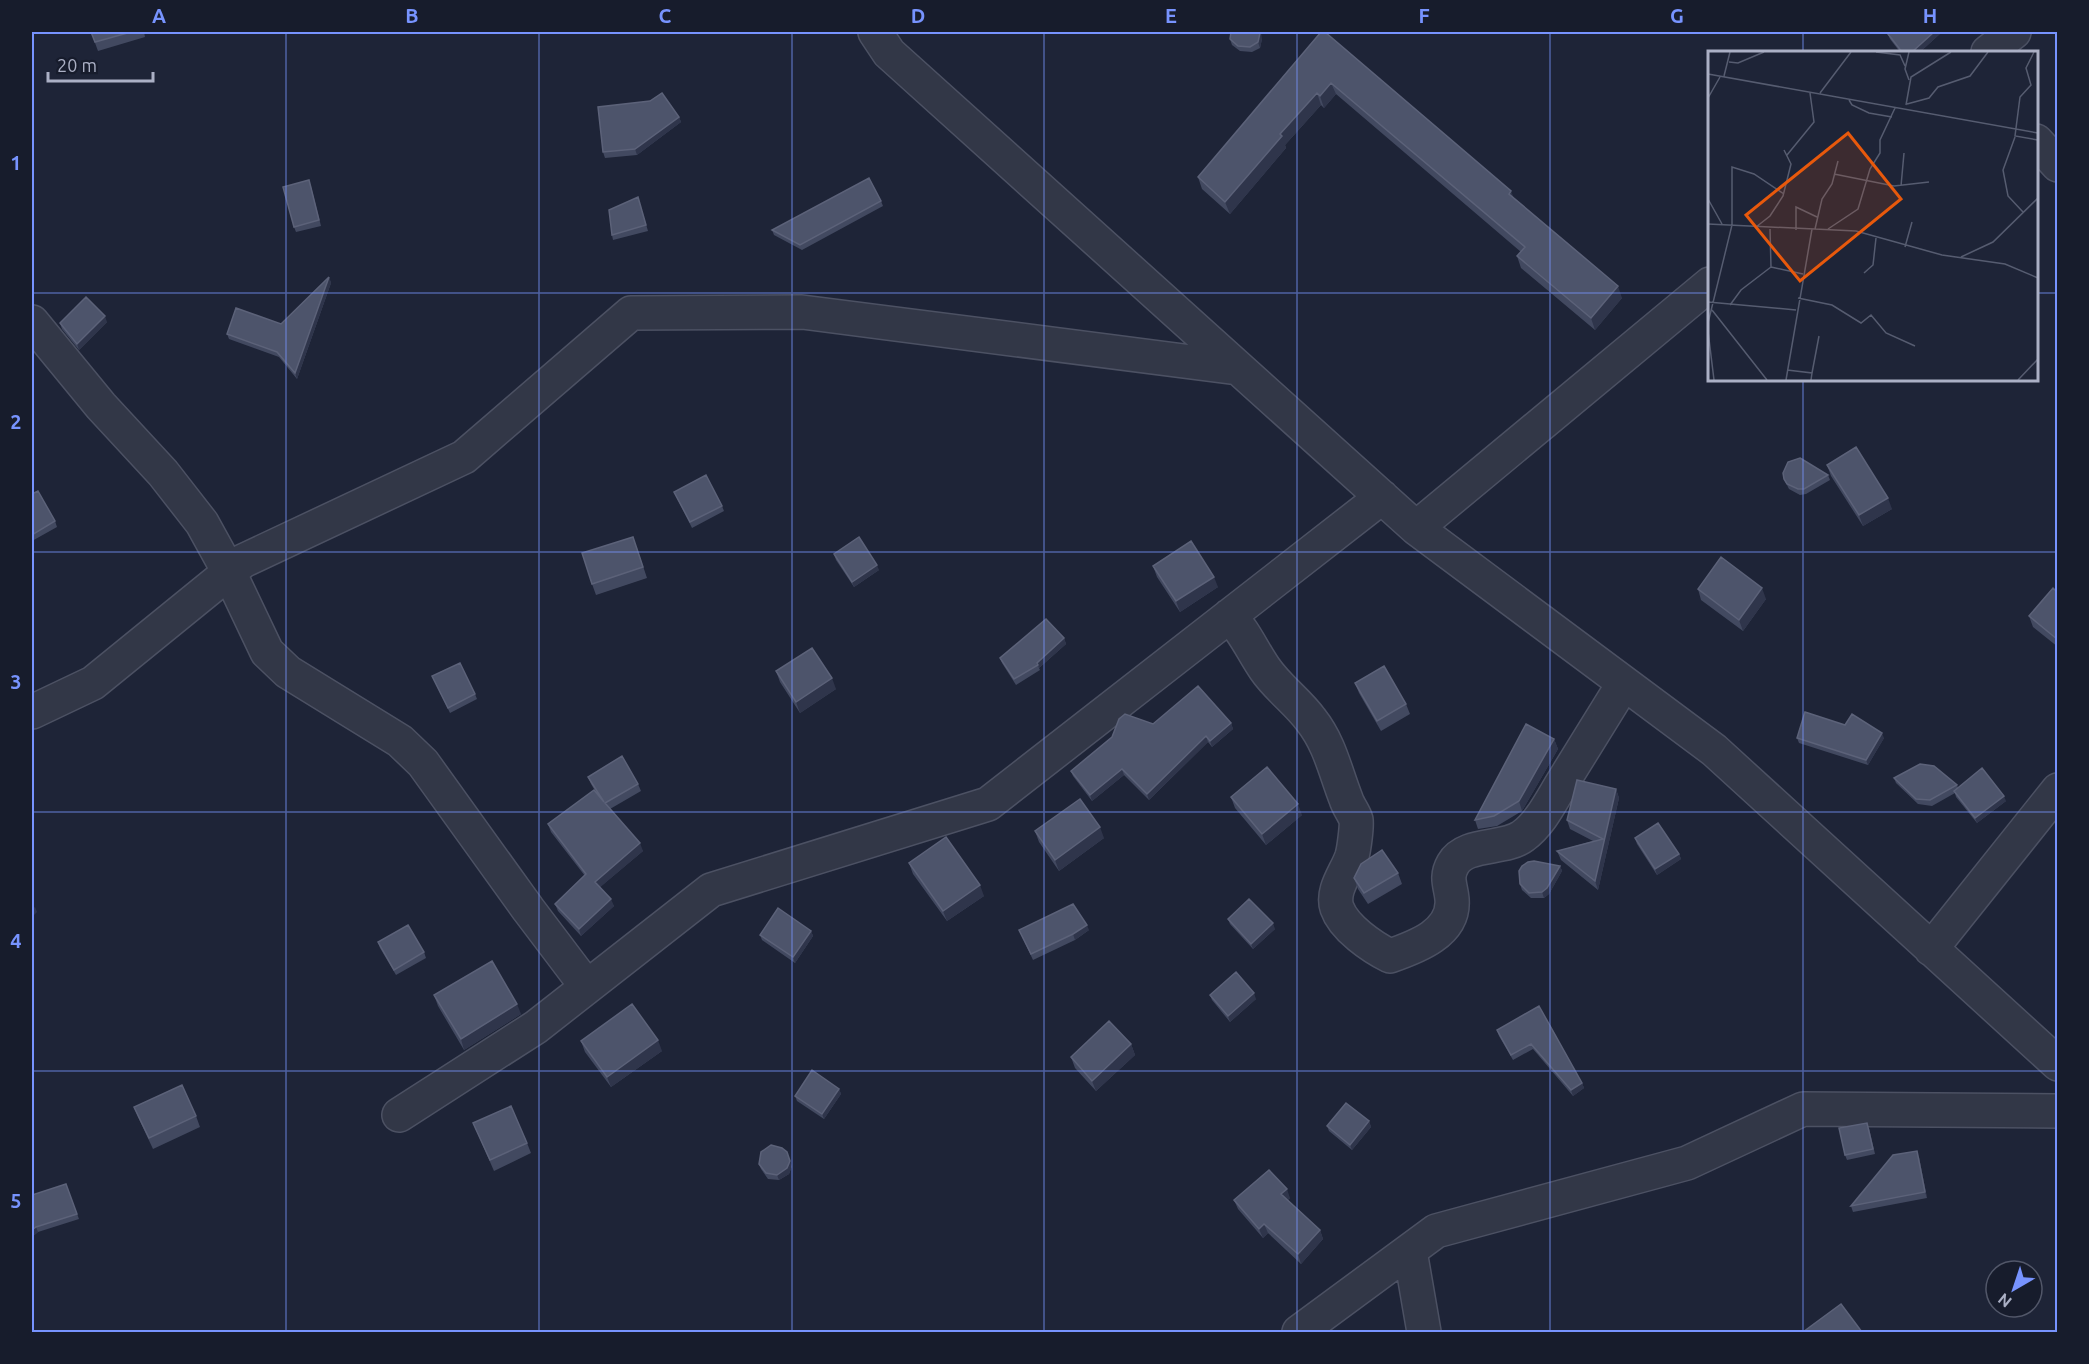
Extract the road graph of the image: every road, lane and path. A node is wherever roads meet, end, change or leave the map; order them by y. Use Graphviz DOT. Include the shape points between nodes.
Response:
graph roads {
  1 [pos="875,32"];
  2 [pos="2014,32"];
  3 [pos="1989,51"];
  4 [pos="2038,142"];
  5 [pos="2058,165"];
  6 [pos="1708,286"];
  7 [pos="32,322"];
  8 [pos="1238,368"];
  9 [pos="1382,497"];
  10 [pos="1416,528"];
  11 [pos="229,572"];
  12 [pos="1229,616"];
  13 [pos="1624,683"];
  14 [pos="32,712"];
  15 [pos="2058,790"];
  16 [pos="1931,949"];
  17 [pos="587,987"];
  18 [pos="2058,1065"];
  19 [pos="2058,1111"];
  20 [pos="399,1115"];
  21 [pos="1410,1251"];
  22 [pos="1299,1332"];
  23 [pos="1424,1332"];
  1 -- 8 [label="street" via="889,53"];
  2 -- 3 [label="street"];
  4 -- 5 [label="street"];
  6 -- 10 [label="street"];
  7 -- 11 [label="street" via="163,473 202,523"];
  8 -- 9 [label="street"];
  8 -- 11 [label="street" via="802,312 631,313 464,457 243,561"];
  9 -- 10 [label="street"];
  9 -- 12 [label="street"];
  10 -- 13 [label="street"];
  11 -- 14 [label="street" via="93,683"];
  11 -- 17 [label="street" via="267,652 288,672 400,741 423,763"];
  12 -- 13 [label="street" via="1266,670 1324,737 1356,820 1352,857 1335,898 1338,909 1350,929 1390,956 1442,930 1452,914 1448,883 1453,863 1472,849 1510,843 1524,835 1544,811"];
  12 -- 17 [label="street" via="988,804 711,890"];
  13 -- 16 [label="street" via="1714,750"];
  15 -- 16 [label="street"];
  16 -- 18 [label="street"];
  17 -- 20 [label="street" via="536,1027"];
  19 -- 21 [label="street" via="1803,1109 1687,1163 1436,1231"];
  21 -- 22 [label="street"];
  21 -- 23 [label="street"];
}
